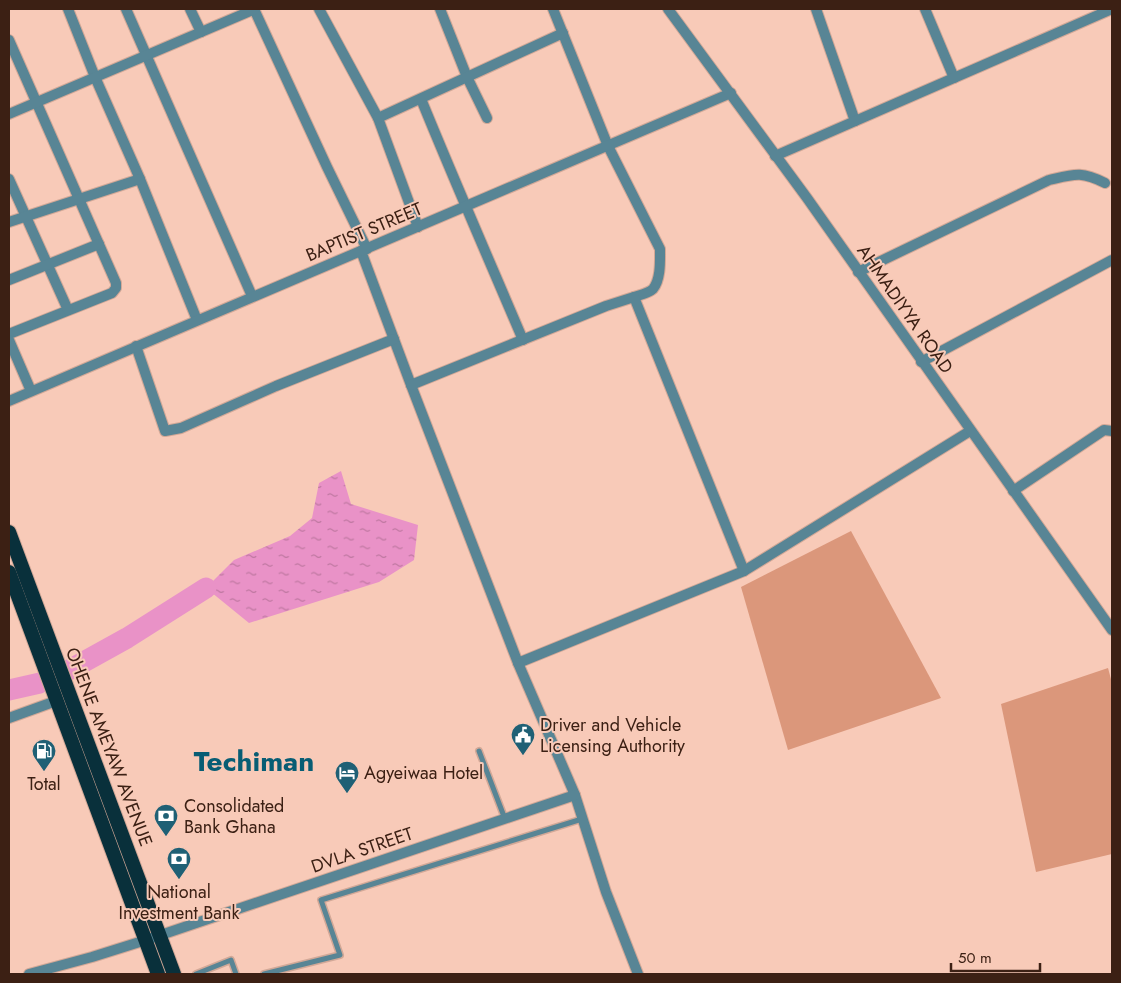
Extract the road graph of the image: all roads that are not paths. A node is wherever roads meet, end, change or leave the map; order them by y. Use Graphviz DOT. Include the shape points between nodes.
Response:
graph roads {
  1 [pos="68,9"];
  2 [pos="126,9"];
  3 [pos="190,9"];
  4 [pos="255,9"];
  5 [pos="319,9"];
  6 [pos="440,9"];
  7 [pos="553,9"];
  8 [pos="668,9"];
  9 [pos="816,9"];
  10 [pos="925,9"];
  11 [pos="1112,10"];
  12 [pos="201,32"];
  13 [pos="563,33"];
  14 [pos="9,40"];
  15 [pos="147,56"];
  16 [pos="95,77"];
  17 [pos="467,77"];
  18 [pos="954,78"];
  19 [pos="731,93"];
  20 [pos="421,99"];
  21 [pos="37,102"];
  22 [pos="9,114"];
  23 [pos="378,118"];
  24 [pos="487,118"];
  25 [pos="855,121"];
  26 [pos="608,146"];
  27 [pos="775,156"];
  28 [pos="9,179"];
  29 [pos="140,179"];
  30 [pos="1105,183"];
  31 [pos="79,199"];
  32 [pos="466,206"];
  33 [pos="26,215"];
  34 [pos="9,222"];
  35 [pos="418,226"];
  36 [pos="99,244"];
  37 [pos="364,250"];
  38 [pos="1112,260"];
  39 [pos="48,264"];
  40 [pos="858,272"];
  41 [pos="9,280"];
  42 [pos="252,296"];
  43 [pos="634,297"];
  44 [pos="68,310"];
  45 [pos="197,320"];
  46 [pos="9,334"];
  47 [pos="394,339"];
  48 [pos="9,340"];
  49 [pos="523,340"];
  50 [pos="136,346"];
  51 [pos="921,362"];
  52 [pos="411,386"];
  53 [pos="31,391"];
  54 [pos="9,401"];
  55 [pos="970,430"];
  56 [pos="1112,431"];
  57 [pos="1013,491"];
  58 [pos="9,532"];
  59 [pos="9,572"];
  60 [pos="744,572"];
  61 [pos="24,592"];
  62 [pos="1112,630"];
  63 [pos="46,653"];
  64 [pos="518,663"];
  65 [pos="56,701"];
  66 [pos="9,718"];
  67 [pos="78,739"];
  68 [pos="479,750"];
  69 [pos="107,794"];
  70 [pos="575,795"];
  71 [pos="93,798"];
  72 [pos="505,819"];
  73 [pos="582,819"];
  74 [pos="153,938"];
  75 [pos="29,974"];
  76 [pos="158,974"];
  77 [pos="174,974"];
  78 [pos="196,974"];
  79 [pos="236,974"];
  80 [pos="264,974"];
  81 [pos="638,974"];
  1 -- 16 [label="street"];
  2 -- 15 [label="street"];
  3 -- 12 [label="street"];
  4 -- 12 [label="street"];
  4 -- 37 [label="street"];
  5 -- 23 [label="street"];
  6 -- 17 [label="street"];
  7 -- 13 [label="street"];
  8 -- 19 [label="street, AHMADIYYA ROAD"];
  9 -- 25 [label="street"];
  10 -- 18 [label="street"];
  11 -- 18 [label="street"];
  12 -- 15 [label="street"];
  13 -- 17 [label="street"];
  13 -- 26 [label="street"];
  14 -- 21 [label="street"];
  15 -- 16 [label="street"];
  15 -- 42 [label="street"];
  16 -- 21 [label="street"];
  16 -- 29 [label="street"];
  17 -- 20 [label="street"];
  17 -- 24 [label="street"];
  18 -- 25 [label="street"];
  19 -- 26 [label="street, BAPTIST STREET"];
  19 -- 27 [label="street, AHMADIYYA ROAD"];
  20 -- 23 [label="street"];
  20 -- 32 [label="street"];
  21 -- 22 [label="street"];
  21 -- 31 [label="street"];
  23 -- 35 [label="street"];
  25 -- 27 [label="street"];
  26 -- 32 [label="street, BAPTIST STREET"];
  26 -- 43 [label="street" via="660,250 660,265 653,288"];
  27 -- 40 [label="street, AHMADIYYA ROAD"];
  28 -- 33 [label="street"];
  29 -- 31 [label="street"];
  29 -- 45 [label="street"];
  30 -- 40 [label="street" via="1088,175 1074,174 1049,180"];
  31 -- 33 [label="street"];
  31 -- 36 [label="street"];
  32 -- 35 [label="street, BAPTIST STREET"];
  32 -- 49 [label="street"];
  33 -- 34 [label="street"];
  33 -- 39 [label="street"];
  35 -- 37 [label="street, BAPTIST STREET"];
  36 -- 39 [label="street"];
  36 -- 44 [label="street" via="116,288 112,293"];
  37 -- 42 [label="street, BAPTIST STREET"];
  37 -- 47 [label="street"];
  38 -- 51 [label="street"];
  39 -- 41 [label="street"];
  39 -- 44 [label="street"];
  40 -- 51 [label="street, AHMADIYYA ROAD"];
  42 -- 45 [label="street, BAPTIST STREET"];
  43 -- 49 [label="street"];
  43 -- 60 [label="street"];
  44 -- 46 [label="street"];
  45 -- 50 [label="street, BAPTIST STREET"];
  47 -- 50 [label="street" via="181,428 165,431"];
  47 -- 52 [label="street"];
  48 -- 53 [label="street"];
  49 -- 52 [label="street"];
  50 -- 53 [label="street, BAPTIST STREET"];
  51 -- 55 [label="street, AHMADIYYA ROAD"];
  52 -- 64 [label="street"];
  53 -- 54 [label="street, BAPTIST STREET"];
  55 -- 57 [label="street, AHMADIYYA ROAD"];
  55 -- 60 [label="street"];
  56 -- 57 [label="street" via="1104,430"];
  57 -- 62 [label="street, AHMADIYYA ROAD"];
  58 -- 61 [label="highway, OHENE AMEYAW AVENUE"];
  59 -- 61 [label="highway, OHENE AMEYAW AVENUE"];
  60 -- 64 [label="street"];
  61 -- 63 [label="highway, OHENE AMEYAW AVENUE"];
  63 -- 65 [label="highway, OHENE AMEYAW AVENUE"];
  63 -- 67 [label="highway, OHENE AMEYAW AVENUE"];
  64 -- 70 [label="street"];
  65 -- 66 [label="street"];
  65 -- 67 [label="highway, OHENE AMEYAW AVENUE"];
  67 -- 69 [label="highway, OHENE AMEYAW AVENUE"];
  67 -- 71 [label="highway, OHENE AMEYAW AVENUE"];
  68 -- 72 [label="lane"];
  69 -- 71 [label="highway"];
  69 -- 74 [label="highway, OHENE AMEYAW AVENUE"];
  70 -- 72 [label="street, DVLA STREET"];
  70 -- 73 [label="street"];
  71 -- 74 [label="highway, OHENE AMEYAW AVENUE"];
  72 -- 74 [label="street, DVLA STREET"];
  73 -- 80 [label="lane" via="321,900 340,955"];
  73 -- 81 [label="street"];
  74 -- 75 [label="street, DVLA STREET"];
  74 -- 76 [label="highway, OHENE AMEYAW AVENUE"];
  74 -- 77 [label="highway, OHENE AMEYAW AVENUE"];
  78 -- 79 [label="lane" via="230,960"];
}
